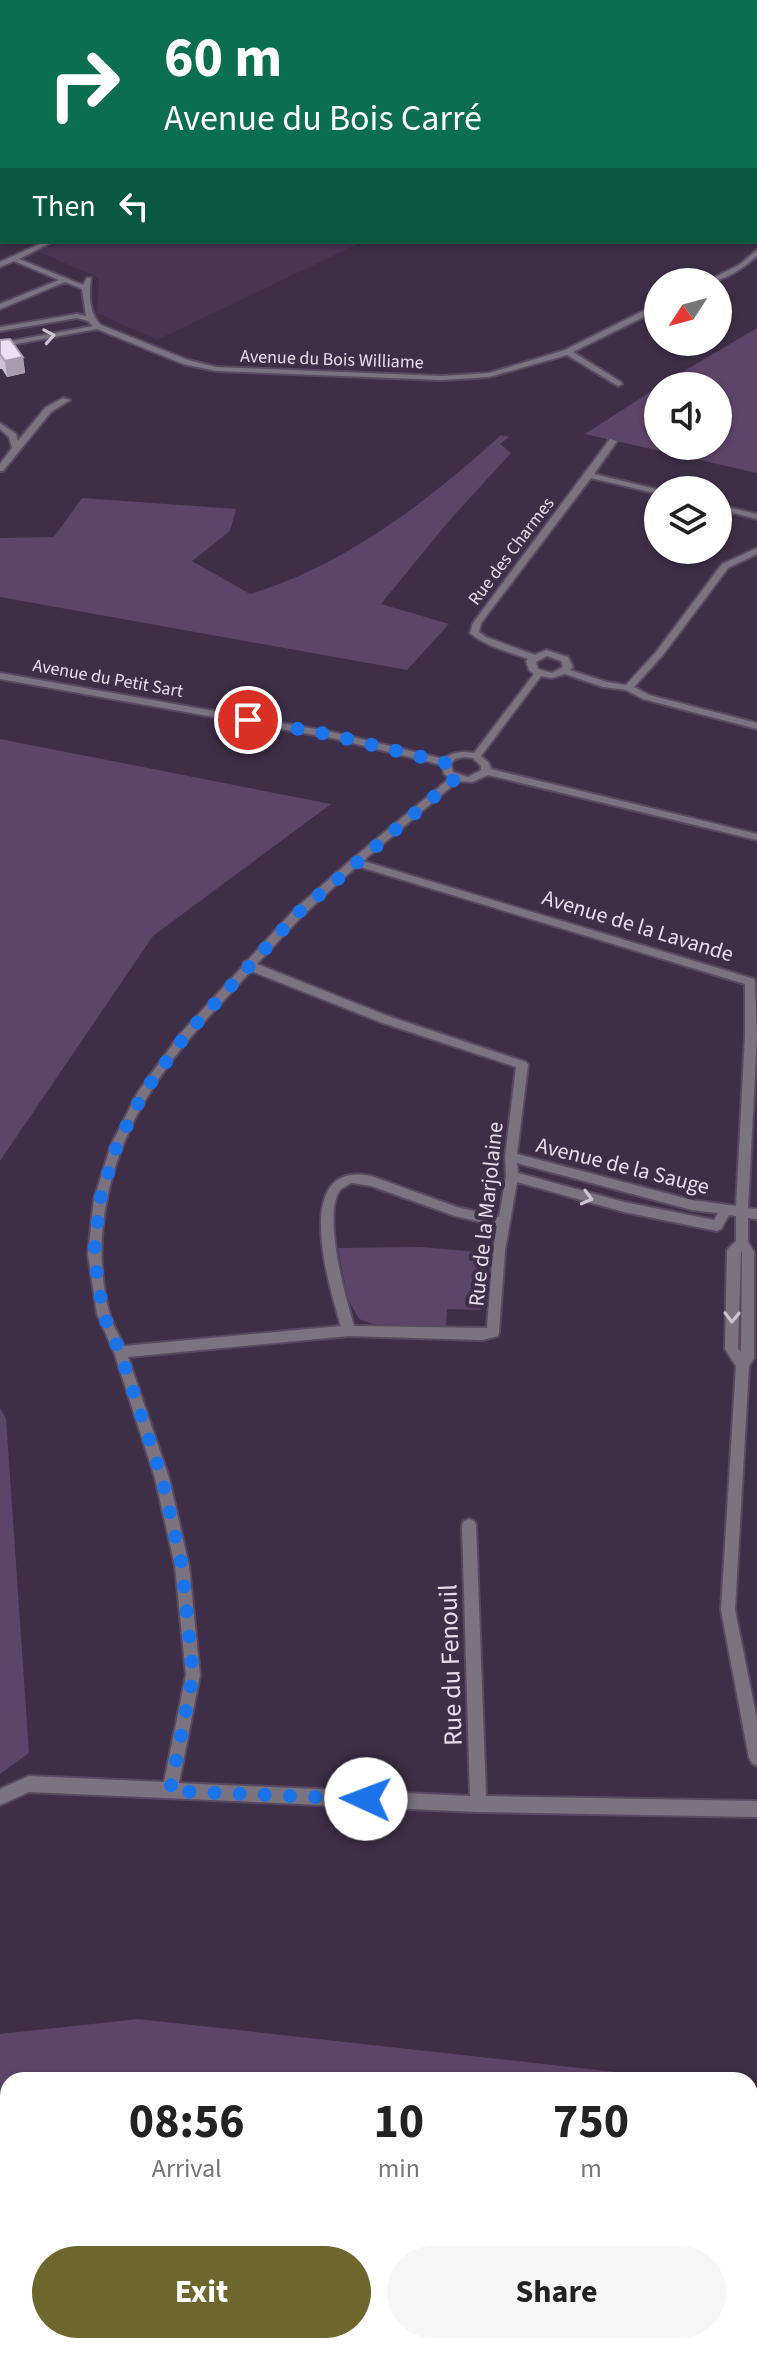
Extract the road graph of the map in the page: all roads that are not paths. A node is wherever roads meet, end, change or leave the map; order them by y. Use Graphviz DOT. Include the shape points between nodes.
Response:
graph roads {
  1 [pos="45,244"];
  2 [pos="757,252"];
  3 [pos="14,259"];
  4 [pos="0,265"];
  5 [pos="732,270"];
  6 [pos="89,279"];
  7 [pos="64,280"];
  8 [pos="80,287"];
  9 [pos="0,307"];
  10 [pos="644,314"];
  11 [pos="77,316"];
  12 [pos="90,319"];
  13 [pos="98,327"];
  14 [pos="0,329"];
  15 [pos="0,345"];
  16 [pos="568,352"];
  17 [pos="618,384"];
  18 [pos="66,400"];
  19 [pos="0,425"];
  20 [pos="613,441"];
  21 [pos="16,448"];
  22 [pos="0,469"];
  23 [pos="589,475"];
  24 [pos="644,489"];
  25 [pos="732,511"];
  26 [pos="757,517"];
  27 [pos="757,551"];
  28 [pos="534,658"];
  29 [pos="565,671"];
  30 [pos="539,673"];
  31 [pos="0,676"];
  32 [pos="628,688"];
  33 [pos="757,726"];
  34 [pos="476,756"];
  35 [pos="446,763"];
  36 [pos="486,771"];
  37 [pos="456,778"];
  38 [pos="757,837"];
  39 [pos="355,862"];
  40 [pos="248,965"];
  41 [pos="511,1157"];
  42 [pos="512,1176"];
  43 [pos="725,1211"];
  44 [pos="742,1213"];
  45 [pos="757,1214"];
  46 [pos="503,1223"];
  47 [pos="349,1331"];
  48 [pos="120,1352"];
  49 [pos="469,1525"];
  50 [pos="757,1758"];
  51 [pos="170,1791"];
  52 [pos="0,1797"];
  53 [pos="478,1804"];
  54 [pos="757,1809"];
  1 -- 3 [label="street"];
  2 -- 5 [label="street"];
  3 -- 4 [label="street"];
  3 -- 7 [label="street"];
  6 -- 8 [label="street"];
  7 -- 8 [label="street"];
  7 -- 9 [label="street"];
  8 -- 11 [label="street"];
  8 -- 12 [label="street"];
  10 -- 16 [label="street, Avenue du Bois Williame"];
  11 -- 12 [label="street"];
  11 -- 14 [label="street"];
  12 -- 13 [label="street"];
  15 -- 13 [label="street, one-way"];
  13 -- 16 [label="street, Avenue du Bois Williame" via="201,366 249,373 458,377 516,369"];
  16 -- 17 [label="street"];
  18 -- 21 [label="street" via="48,410"];
  19 -- 21 [label="street" via="13,436"];
  20 -- 23 [label="street, Rue des Charmes"];
  21 -- 22 [label="street"];
  23 -- 24 [label="street"];
  23 -- 28 [label="street, Rue des Charmes" via="477,623 474,633 483,639"];
  25 -- 26 [label="street"];
  27 -- 32 [label="street" via="725,566"];
  28 -- 29 [label="street" via="546,653 560,656 568,663"];
  28 -- 30 [label="street" via="531,666"];
  29 -- 30 [label="street"];
  29 -- 32 [label="street"];
  30 -- 34 [label="street"];
  31 -- 35 [label="street, Avenue du Petit Sart" via="332,735"];
  32 -- 33 [label="street"];
  34 -- 35 [label="street" via="452,757"];
  34 -- 36 [label="street"];
  35 -- 37 [label="street" via="445,769"];
  36 -- 37 [label="street" via="468,780"];
  36 -- 38 [label="street"];
  37 -- 39 [label="street"];
  39 -- 40 [label="street"];
  39 -- 44 [label="street, Avenue de la Lavande" via="750,982"];
  40 -- 41 [label="street, Rue de la Marjolaine" via="384,1019 522,1065"];
  40 -- 48 [label="street" via="152,1081 117,1145 100,1199 94,1254 103,1314"];
  41 -- 42 [label="street, Rue de la Marjolaine"];
  41 -- 43 [label="street, Avenue de la Sauge"];
  42 -- 43 [label="street, Avenue de la Sauge, one-way" via="717,1226"];
  42 -- 46 [label="street, Rue de la Marjolaine"];
  43 -- 44 [label="street, Avenue de la Sauge"];
  44 -- 45 [label="street, Avenue de la Sauge"];
  44 -- 50 [label="street, Avenue de la Lavande" via="742,1243 733,1250 731,1349 743,1365 728,1610"];
  46 -- 47 [label="street, Rue de la Marjolaine" via="493,1332"];
  46 -- 47 [label="street" via="367,1180 342,1182 334,1190 329,1212 328,1249"];
  47 -- 48 [label="street, Rue de la Marjolaine"];
  48 -- 51 [label="street" via="162,1478 182,1566 193,1675"];
  49 -- 53 [label="street, Rue du Fenouil"];
  51 -- 52 [label="street" via="29,1784"];
  51 -- 53 [label="street"];
  53 -- 54 [label="street"];
}
